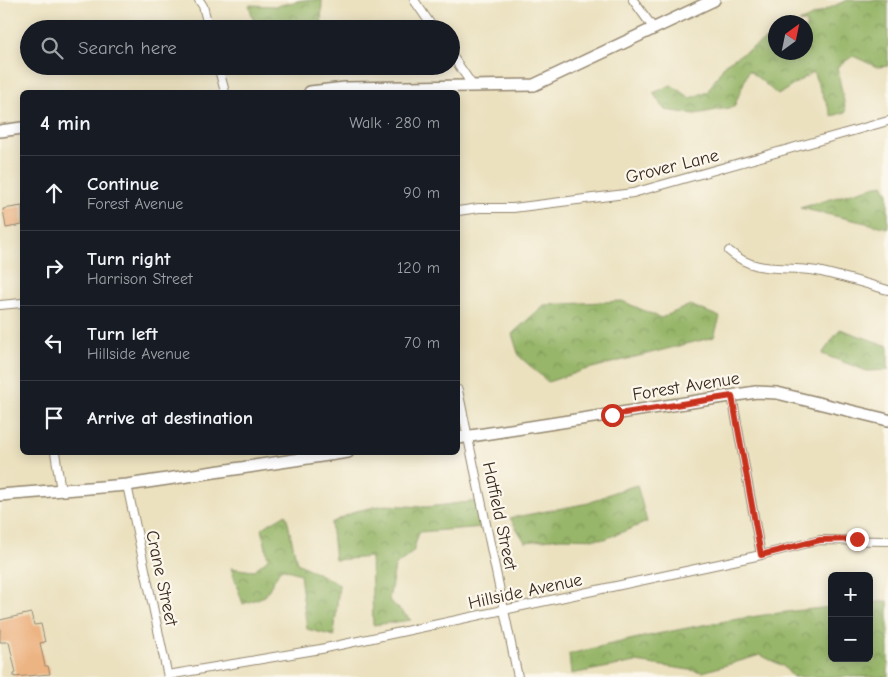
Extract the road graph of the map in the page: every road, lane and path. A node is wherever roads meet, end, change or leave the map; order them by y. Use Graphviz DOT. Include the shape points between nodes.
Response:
graph roads {
  1 [pos="199,0"];
  2 [pos="414,0"];
  3 [pos="633,0"];
  4 [pos="714,0"];
  5 [pos="207,20"];
  6 [pos="428,20"];
  7 [pos="654,29"];
  8 [pos="460,67"];
  9 [pos="220,75"];
  10 [pos="473,86"];
  11 [pos="224,90"];
  12 [pos="328,90"];
  13 [pos="888,121"];
  14 [pos="20,128"];
  15 [pos="0,131"];
  16 [pos="460,211"];
  17 [pos="729,251"];
  18 [pos="888,290"];
  19 [pos="20,304"];
  20 [pos="0,306"];
  21 [pos="732,396"];
  22 [pos="460,409"];
  23 [pos="888,420"];
  24 [pos="463,437"];
  25 [pos="55,455"];
  26 [pos="328,455"];
  27 [pos="127,485"];
  28 [pos="61,492"];
  29 [pos="0,495"];
  30 [pos="888,541"];
  31 [pos="761,555"];
  32 [pos="504,611"];
  33 [pos="168,676"];
  34 [pos="518,677"];
  1 -- 5 [label="street"];
  2 -- 6 [label="street"];
  3 -- 7 [label="street"];
  4 -- 7 [label="street"];
  7 -- 10 [label="street" via="534,85"];
  8 -- 10 [label="street"];
  9 -- 11 [label="street"];
  10 -- 12 [label="street"];
  13 -- 16 [label="street, Grover Lane" via="633,193 513,208"];
  14 -- 15 [label="street"];
  17 -- 18 [label="street" via="742,262 762,268 805,269"];
  19 -- 20 [label="street"];
  21 -- 23 [label="street, Forest Avenue" via="777,393"];
  21 -- 24 [label="street, Forest Avenue"];
  21 -- 31 [label="street"];
  22 -- 24 [label="street, Hatfield Street"];
  24 -- 32 [label="street, Hatfield Street"];
  25 -- 28 [label="street"];
  26 -- 27 [label="street"];
  27 -- 28 [label="street"];
  27 -- 33 [label="street, Crane Street"];
  28 -- 29 [label="street"];
  30 -- 31 [label="street, Hillside Avenue" via="820,540"];
  31 -- 32 [label="street, Hillside Avenue"];
  32 -- 33 [label="street, Hillside Avenue" via="321,649"];
  32 -- 34 [label="street, Hatfield Street"];
}
